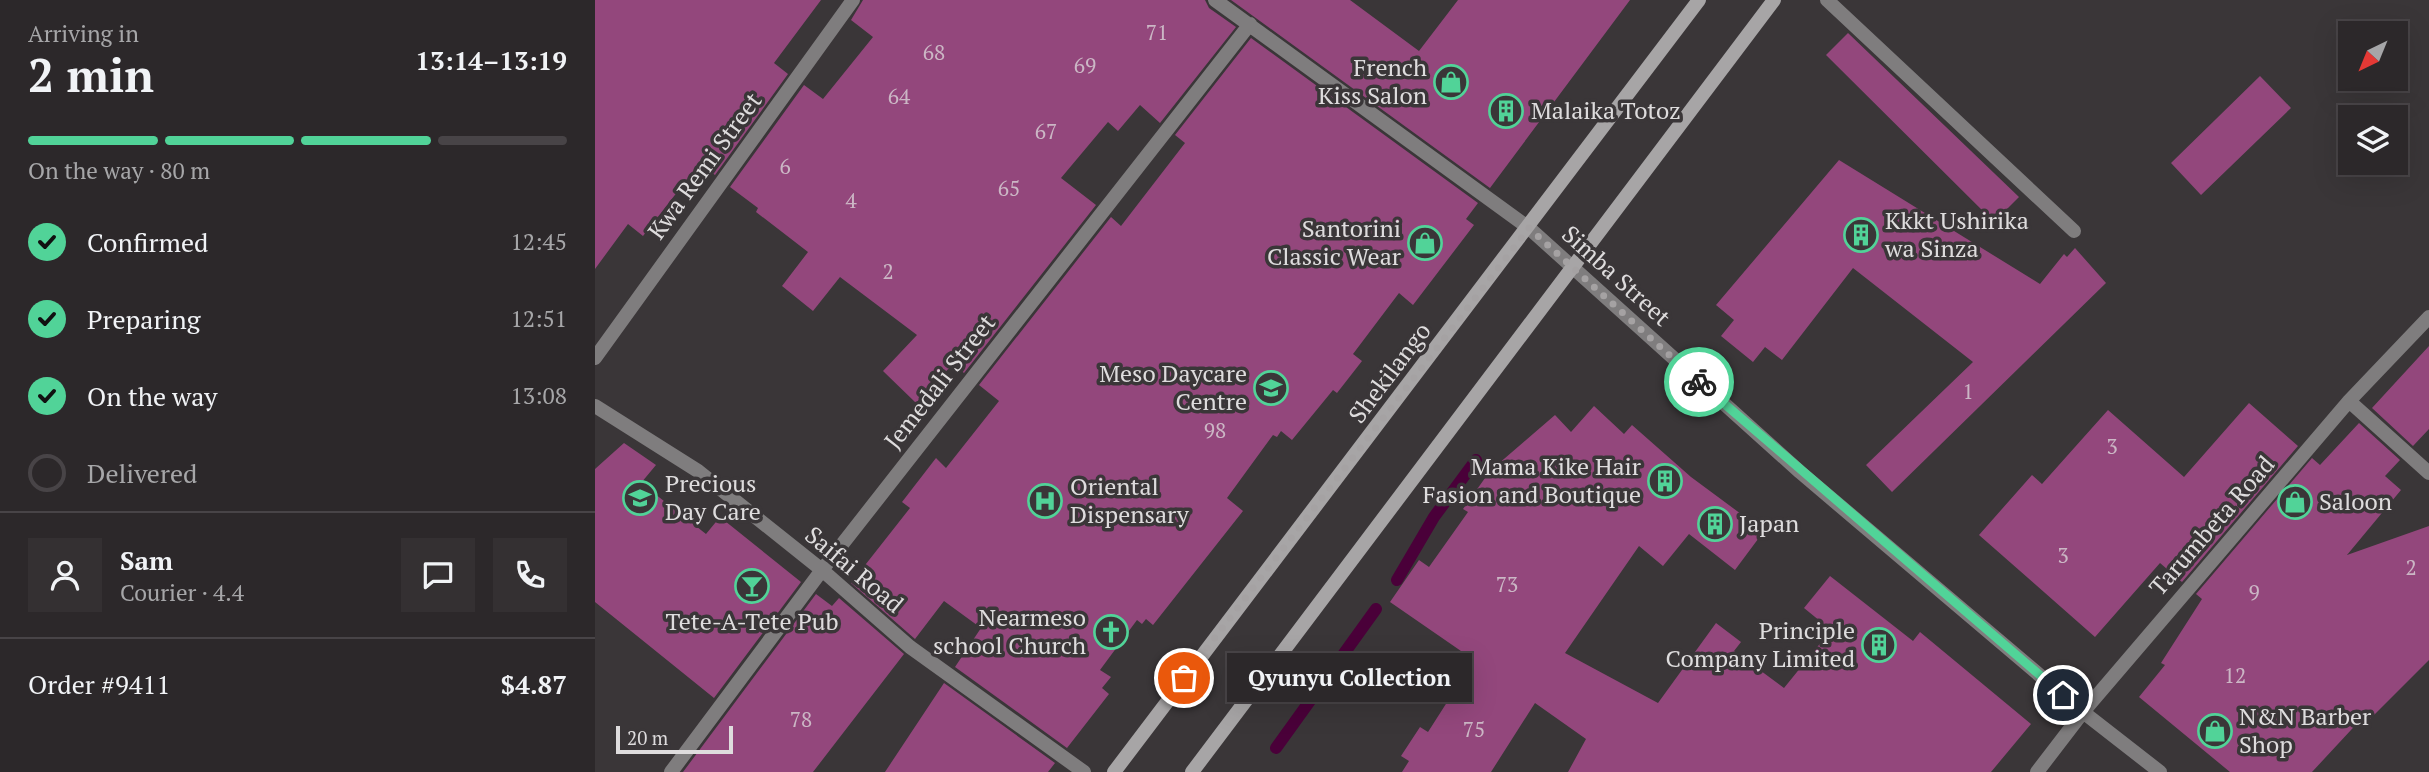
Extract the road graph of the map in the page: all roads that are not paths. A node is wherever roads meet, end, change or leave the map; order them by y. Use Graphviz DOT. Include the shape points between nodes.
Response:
graph roads {
  1 [pos="852,0"];
  2 [pos="1215,0"];
  3 [pos="1699,0"];
  4 [pos="1774,0"];
  5 [pos="1827,0"];
  6 [pos="1250,24"];
  7 [pos="1529,228"];
  8 [pos="2074,232"];
  9 [pos="1573,270"];
  10 [pos="2429,317"];
  11 [pos="595,358"];
  12 [pos="2349,401"];
  13 [pos="595,406"];
  14 [pos="2429,473"];
  15 [pos="822,570"];
  16 [pos="2083,712"];
  17 [pos="671,772"];
  18 [pos="1084,772"];
  19 [pos="1114,772"];
  20 [pos="1192,772"];
  21 [pos="2037,772"];
  22 [pos="2160,772"];
  1 -- 11 [label="street, Kwa Remi Street"];
  2 -- 6 [label="street, Simba Street"];
  3 -- 7 [label="main road, Shekilango"];
  4 -- 9 [label="main road"];
  5 -- 8 [label="street"];
  6 -- 7 [label="street, Simba Street"];
  6 -- 15 [label="street, Jemedali Street"];
  7 -- 9 [label="street, Simba Street"];
  7 -- 19 [label="main road, Shekilango"];
  9 -- 16 [label="street, Simba Street" via="1800,472"];
  9 -- 20 [label="main road"];
  10 -- 12 [label="street, Tarumbeta Road"];
  12 -- 14 [label="street"];
  12 -- 16 [label="street, Tarumbeta Road"];
  13 -- 15 [label="street, Saifai Road" via="698,471"];
  15 -- 17 [label="street, Jemedali Street"];
  15 -- 18 [label="street, Saifai Road" via="910,647"];
  16 -- 21 [label="street, Tarumbeta Road"];
  16 -- 22 [label="street, Simba Street"];
}
